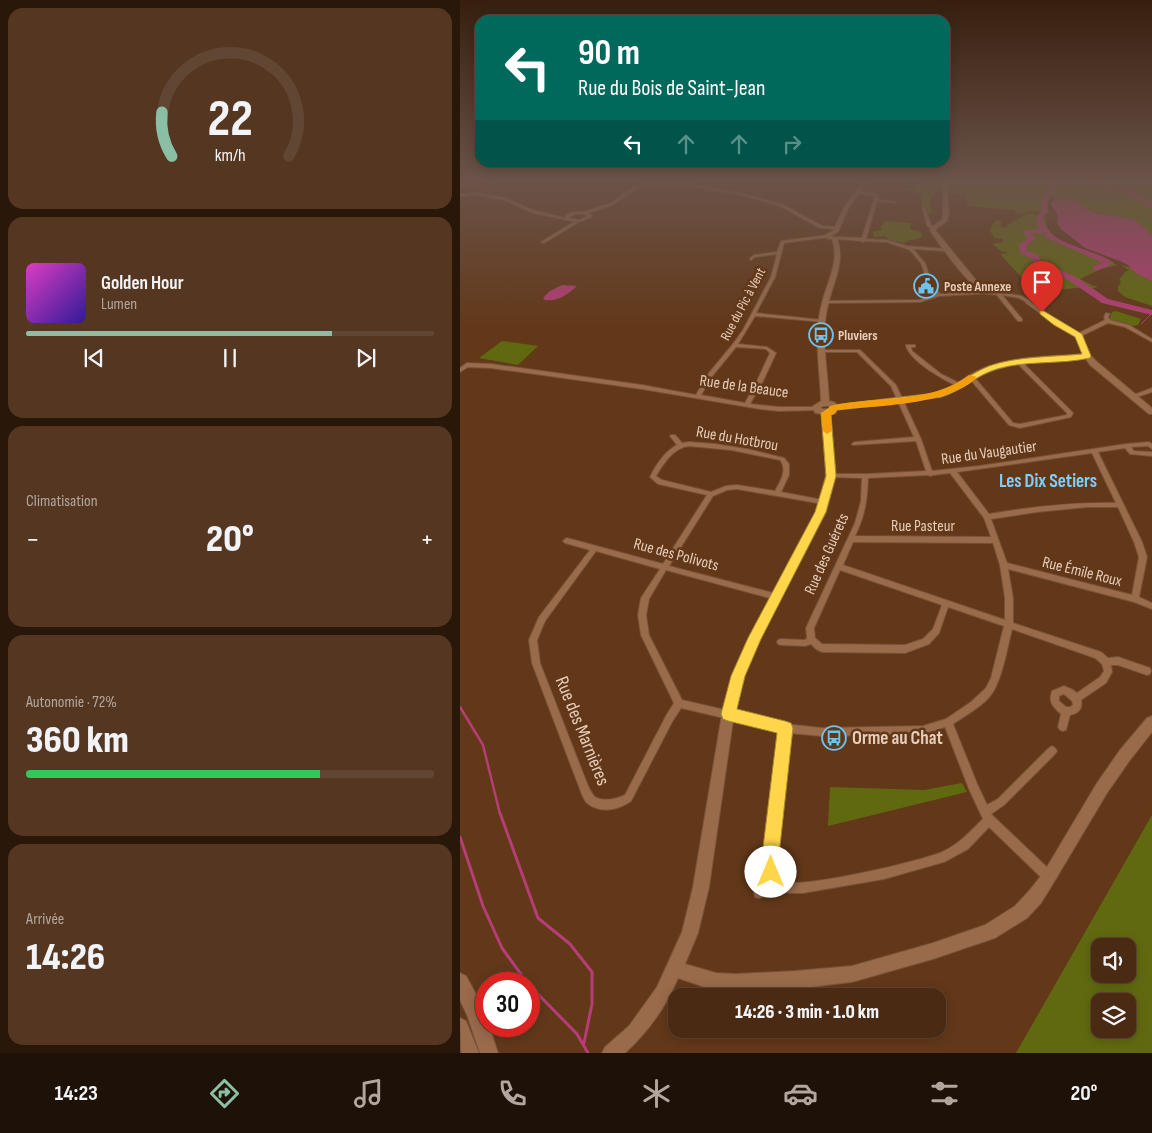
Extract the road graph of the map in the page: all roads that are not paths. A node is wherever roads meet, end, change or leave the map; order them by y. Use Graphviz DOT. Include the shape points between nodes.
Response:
graph roads {
  1 [pos="558,229"];
  2 [pos="824,229"];
  3 [pos="837,229"];
  4 [pos="866,229"];
  5 [pos="934,229"];
  6 [pos="834,235"];
  7 [pos="862,240"];
  8 [pos="543,242"];
  9 [pos="908,247"];
  10 [pos="946,250"];
  11 [pos="779,253"];
  12 [pos="752,259"];
  13 [pos="994,292"];
  14 [pos="939,295"];
  15 [pos="825,302"];
  16 [pos="1028,302"];
  17 [pos="753,314"];
  18 [pos="1108,314"];
  19 [pos="1020,320"];
  20 [pos="822,321"];
  21 [pos="1108,321"];
  22 [pos="1079,336"];
  23 [pos="1152,341"];
  24 [pos="736,345"];
  25 [pos="913,346"];
  26 [pos="823,351"];
  27 [pos="1087,356"];
  28 [pos="1019,362"];
  29 [pos="460,370"];
  30 [pos="972,378"];
  31 [pos="961,386"];
  32 [pos="1152,390"];
  33 [pos="698,396"];
  34 [pos="1134,396"];
  35 [pos="901,400"];
  36 [pos="826,403"];
  37 [pos="746,405"];
  38 [pos="816,409"];
  39 [pos="830,411"];
  40 [pos="1152,412"];
  41 [pos="673,436"];
  42 [pos="918,439"];
  43 [pos="855,444"];
  44 [pos="680,445"];
  45 [pos="1126,446"];
  46 [pos="1151,446"];
  47 [pos="1096,452"];
  48 [pos="1152,454"];
  49 [pos="953,472"];
  50 [pos="930,474"];
  51 [pos="831,476"];
  52 [pos="866,478"];
  53 [pos="711,494"];
  54 [pos="778,494"];
  55 [pos="824,502"];
  56 [pos="1120,505"];
  57 [pos="987,517"];
  58 [pos="851,540"];
  59 [pos="996,540"];
  60 [pos="568,541"];
  61 [pos="595,548"];
  62 [pos="1004,565"];
  63 [pos="665,566"];
  64 [pos="838,566"];
  65 [pos="777,597"];
  66 [pos="1135,599"];
  67 [pos="946,602"];
  68 [pos="1152,606"];
  69 [pos="1009,624"];
  70 [pos="812,640"];
  71 [pos="781,642"];
  72 [pos="1106,662"];
  73 [pos="1147,671"];
  74 [pos="1076,699"];
  75 [pos="680,703"];
  76 [pos="1066,711"];
  77 [pos="728,714"];
  78 [pos="948,722"];
  79 [pos="1152,722"];
  80 [pos="1063,727"];
  81 [pos="785,728"];
  82 [pos="1052,751"];
  83 [pos="987,816"];
  84 [pos="1049,877"];
  85 [pos="775,881"];
  86 [pos="758,893"];
  87 [pos="675,969"];
  88 [pos="460,982"];
  89 [pos="460,1027"];
  90 [pos="470,1053"];
  91 [pos="489,1053"];
  92 [pos="612,1053"];
  1 -- 8 [label="street"];
  2 -- 6 [label="street"];
  3 -- 6 [label="street"];
  4 -- 7 [label="street"];
  5 -- 10 [label="street"];
  6 -- 7 [label="street"];
  6 -- 11 [label="street, Rue du Pic à Vent" via="782,242"];
  6 -- 15 [label="street" via="837,265"];
  7 -- 9 [label="street" via="887,241"];
  9 -- 10 [label="street"];
  9 -- 14 [label="street" via="923,263 931,286"];
  10 -- 13 [label="street" via="985,290"];
  11 -- 12 [label="street"];
  11 -- 17 [label="street, Rue du Pic à Vent" via="773,277"];
  13 -- 14 [label="street"];
  13 -- 16 [label="street" via="1020,297"];
  13 -- 19 [label="street"];
  14 -- 15 [label="street" via="920,301"];
  15 -- 20 [label="street"];
  16 -- 22 [label="street"];
  17 -- 20 [label="street"];
  17 -- 24 [label="street, Rue du Pic à Vent"];
  18 -- 21 [label="street"];
  20 -- 26 [label="street"];
  21 -- 22 [label="street"];
  21 -- 23 [label="street" via="1127,326"];
  22 -- 27 [label="street"];
  24 -- 33 [label="street, Rue du Pic à Vent" via="711,374"];
  24 -- 37 [label="street" via="767,348 773,352"];
  25 -- 31 [label="street" via="908,346 910,352 939,375"];
  26 -- 35 [label="street" via="858,351 893,385"];
  26 -- 36 [label="street"];
  27 -- 28 [label="street"];
  27 -- 34 [label="street"];
  28 -- 30 [label="street" via="995,367"];
  28 -- 30 [label="street" via="1070,413 1069,416 1020,426 1011,424"];
  29 -- 33 [label="street, Rue de la Beauce" via="467,365 491,366"];
  30 -- 31 [label="street"];
  31 -- 35 [label="street" via="938,395"];
  32 -- 34 [label="street"];
  33 -- 37 [label="street, Rue de la Beauce"];
  34 -- 40 [label="street"];
  35 -- 39 [label="street"];
  35 -- 42 [label="street"];
  36 -- 38 [label="street"];
  36 -- 39 [label="street"];
  37 -- 38 [label="street, Rue de la Beauce"];
  38 -- 39 [label="street"];
  39 -- 51 [label="street"];
  41 -- 44 [label="street, Rue du Hotbrou"];
  42 -- 43 [label="street"];
  42 -- 50 [label="street"];
  44 -- 53 [label="street, Rue du Hotbrou" via="674,448 653,477 660,482"];
  44 -- 54 [label="street, Rue du Hotbrou" via="698,444 782,459 786,464 786,475"];
  45 -- 46 [label="street, Rue du Vaugautier"];
  45 -- 47 [label="street, Rue du Vaugautier"];
  45 -- 48 [label="street" via="1132,453"];
  47 -- 49 [label="street, Rue du Vaugautier"];
  47 -- 56 [label="street"];
  49 -- 50 [label="street, Rue du Vaugautier"];
  49 -- 57 [label="street"];
  50 -- 52 [label="street, Rue du Vaugautier"];
  51 -- 52 [label="street, Rue du Vaugautier"];
  51 -- 55 [label="street"];
  52 -- 58 [label="street, Rue des Guérets" via="862,512"];
  53 -- 54 [label="street" via="737,487"];
  53 -- 63 [label="street"];
  54 -- 55 [label="street"];
  55 -- 65 [label="street"];
  56 -- 57 [label="street" via="1054,506"];
  56 -- 66 [label="street" via="1143,558"];
  57 -- 59 [label="street"];
  58 -- 59 [label="street, Rue Pasteur"];
  58 -- 64 [label="street, Rue des Guérets"];
  59 -- 62 [label="street"];
  60 -- 61 [label="street, Rue des Polivots"];
  61 -- 63 [label="street, Rue des Polivots"];
  61 -- 75 [label="street, Rue des Marnières" via="542,620 533,640 536,663 590,799 602,805 612,805 628,798"];
  62 -- 66 [label="street, Rue Émile Roux"];
  62 -- 69 [label="street"];
  63 -- 65 [label="street, Rue des Polivots"];
  63 -- 75 [label="street" via="645,598 642,615 645,635"];
  64 -- 67 [label="street"];
  64 -- 70 [label="street, Rue des Guérets" via="810,628"];
  65 -- 77 [label="street" via="738,676"];
  66 -- 68 [label="street, Rue Émile Roux"];
  67 -- 69 [label="street"];
  67 -- 70 [label="street" via="936,631 926,642 905,649 822,648"];
  69 -- 72 [label="street" via="1090,651"];
  69 -- 78 [label="street" via="989,691 959,717"];
  70 -- 71 [label="street" via="805,643"];
  72 -- 73 [label="street" via="1118,661"];
  72 -- 74 [label="street" via="1108,672 1103,680"];
  74 -- 76 [label="street" via="1076,710"];
  74 -- 76 [label="street" via="1064,690 1055,694 1055,703"];
  75 -- 77 [label="street"];
  76 -- 80 [label="street"];
  77 -- 81 [label="street"];
  77 -- 87 [label="street" via="698,906"];
  78 -- 81 [label="street" via="923,730 905,731 822,732"];
  78 -- 83 [label="street"];
  79 -- 84 [label="street" via="1102,788"];
  81 -- 85 [label="street" via="770,864"];
  82 -- 83 [label="street"];
  83 -- 84 [label="street"];
  83 -- 85 [label="street" via="964,844 944,857 884,874 790,890"];
  84 -- 87 [label="street" via="1021,912 989,932 852,974 736,983 716,982"];
  85 -- 86 [label="street" via="766,891"];
  87 -- 92 [label="street" via="663,993 635,1032"];
  88 -- 91 [label="street" via="475,1012"];
  89 -- 90 [label="street"];
}
